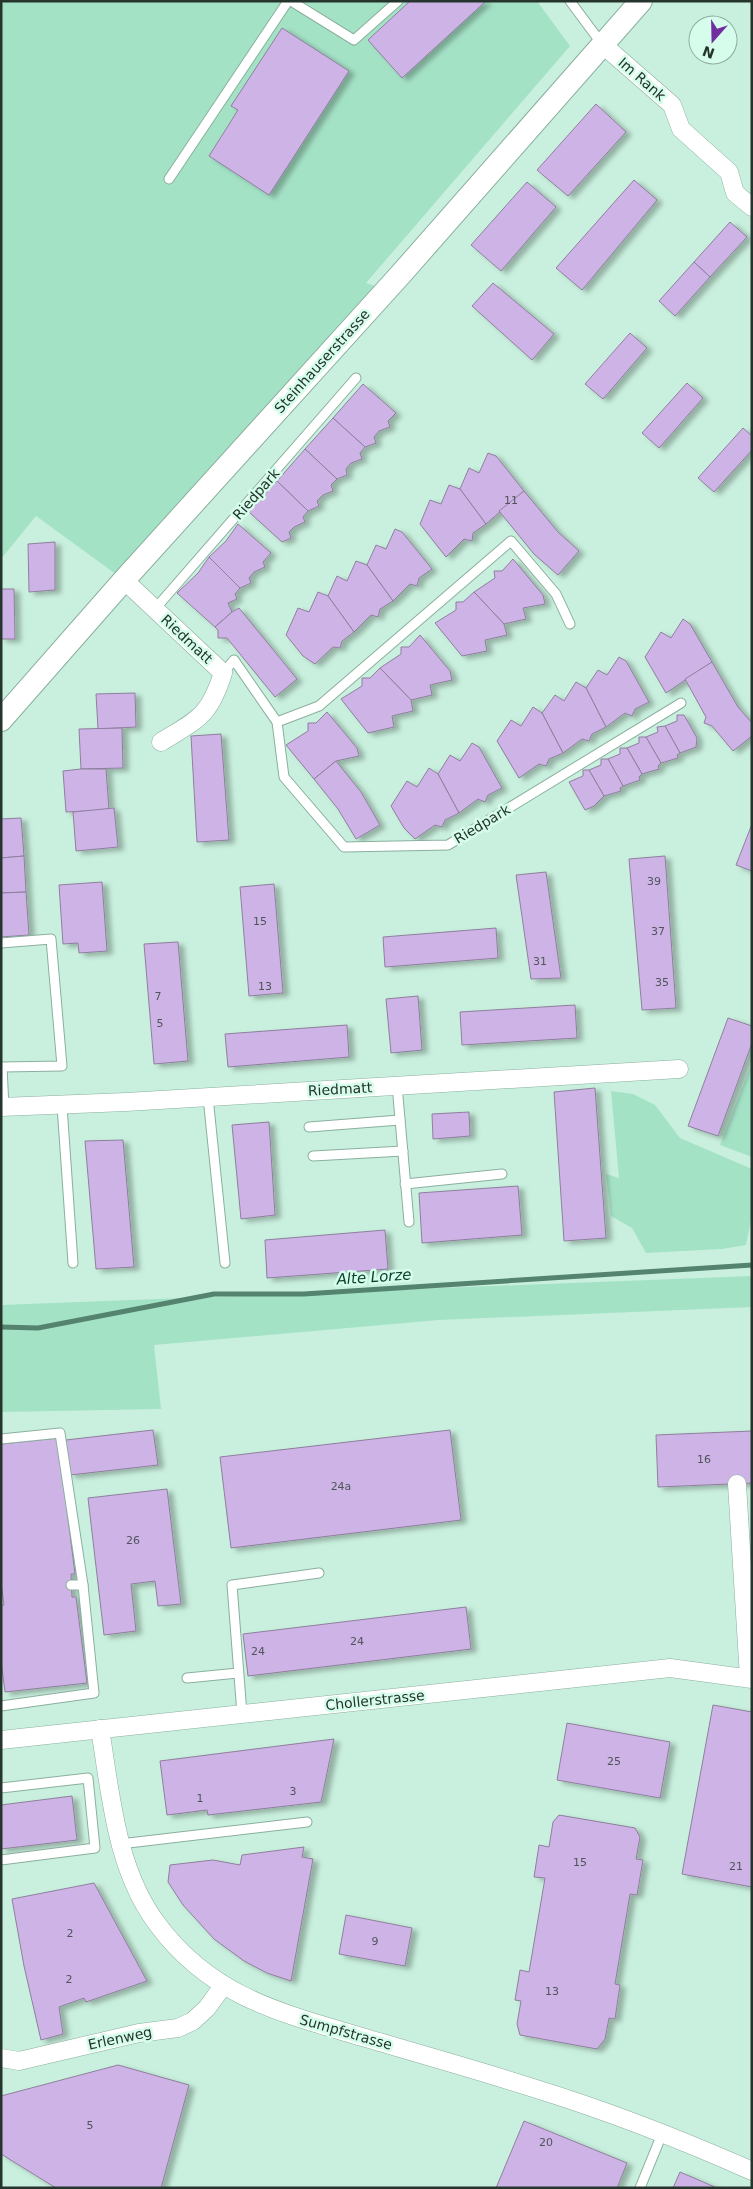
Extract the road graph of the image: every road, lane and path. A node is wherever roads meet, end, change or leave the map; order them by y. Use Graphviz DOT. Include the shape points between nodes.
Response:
graph roads {
  1 [pos="289,1"];
  2 [pos="398,1"];
  3 [pos="570,1"];
  4 [pos="641,1"];
  5 [pos="602,44"];
  6 [pos="169,179"];
  7 [pos="752,207"];
  8 [pos="356,378"];
  9 [pos="124,580"];
  10 [pos="155,609"];
  11 [pos="570,624"];
  12 [pos="223,673"];
  13 [pos="681,703"];
  14 [pos="1,720"];
  15 [pos="277,722"];
  16 [pos="161,742"];
  17 [pos="1,943"];
  18 [pos="2,1067"];
  19 [pos="679,1069"];
  20 [pos="397,1085"];
  21 [pos="208,1097"];
  22 [pos="62,1106"];
  23 [pos="3,1107"];
  24 [pos="400,1120"];
  25 [pos="310,1127"];
  26 [pos="402,1151"];
  27 [pos="313,1156"];
  28 [pos="502,1174"];
  29 [pos="406,1184"];
  30 [pos="409,1222"];
  31 [pos="73,1263"];
  32 [pos="225,1263"];
  33 [pos="1,1438"];
  34 [pos="738,1484"];
  35 [pos="319,1573"];
  36 [pos="71,1585"];
  37 [pos="83,1585"];
  38 [pos="238,1673"];
  39 [pos="187,1678"];
  40 [pos="750,1679"];
  41 [pos="1,1706"];
  42 [pos="242,1714"];
  43 [pos="100,1729"];
  44 [pos="1,1739"];
  45 [pos="1,1788"];
  46 [pos="307,1822"];
  47 [pos="120,1844"];
  48 [pos="1,1860"];
  49 [pos="223,1986"];
  50 [pos="1,2058"];
  51 [pos="662,2134"];
  52 [pos="752,2171"];
  53 [pos="640,2188"];
  1 -- 2 [label="lane" via="354,40"];
  1 -- 6 [label="lane"];
  3 -- 5 [label="lane"];
  4 -- 5 [label="street, Steinhauserstrasse"];
  5 -- 7 [label="street, Im Rank" via="672,105 681,129 729,172 735,193"];
  5 -- 9 [label="street, Steinhauserstrasse" via="401,274"];
  8 -- 10 [label="lane, Riedpark"];
  9 -- 10 [label="street, Riedmatt"];
  9 -- 14 [label="street, Steinhauserstrasse"];
  10 -- 12 [label="street, Riedmatt"];
  11 -- 15 [label="lane" via="556,594 511,541 319,706"];
  12 -- 15 [label="lane, Riedpark" via="234,660"];
  12 -- 16 [label="street, Riedmatt" via="215,698 202,716"];
  13 -- 15 [label="lane, Riedpark" via="448,845 344,847 284,777"];
  17 -- 18 [label="lane" via="52,939 62,1066"];
  18 -- 23 [label="lane"];
  19 -- 20 [label="street, Riedmatt"];
  20 -- 21 [label="street, Riedmatt"];
  20 -- 24 [label="lane"];
  21 -- 22 [label="street, Riedmatt"];
  21 -- 32 [label="lane"];
  22 -- 23 [label="street, Riedmatt"];
  22 -- 31 [label="lane"];
  24 -- 25 [label="lane"];
  24 -- 26 [label="lane"];
  26 -- 27 [label="lane"];
  26 -- 29 [label="lane"];
  28 -- 29 [label="lane"];
  29 -- 30 [label="lane"];
  33 -- 37 [label="lane" via="60,1434"];
  34 -- 40 [label="street, Chollerstrasse"];
  35 -- 38 [label="lane" via="232,1585"];
  36 -- 37 [label="lane"];
  37 -- 41 [label="lane" via="94,1693"];
  38 -- 39 [label="lane"];
  38 -- 42 [label="lane"];
  40 -- 42 [label="street, Chollerstrasse" via="670,1668"];
  42 -- 43 [label="street, Chollerstrasse"];
  43 -- 44 [label="street, Chollerstrasse"];
  43 -- 47 [label="street, Sumpfstrasse"];
  45 -- 48 [label="lane" via="88,1778 95,1848"];
  46 -- 47 [label="lane"];
  47 -- 49 [label="street, Sumpfstrasse" via="139,1896 157,1925 194,1966"];
  49 -- 50 [label="street, Erlenweg" via="207,2008 193,2021 178,2028 139,2033 19,2061"];
  49 -- 51 [label="street, Sumpfstrasse" via="278,2012 531,2087"];
  51 -- 52 [label="street, Sumpfstrasse"];
  51 -- 53 [label="lane"];
}
